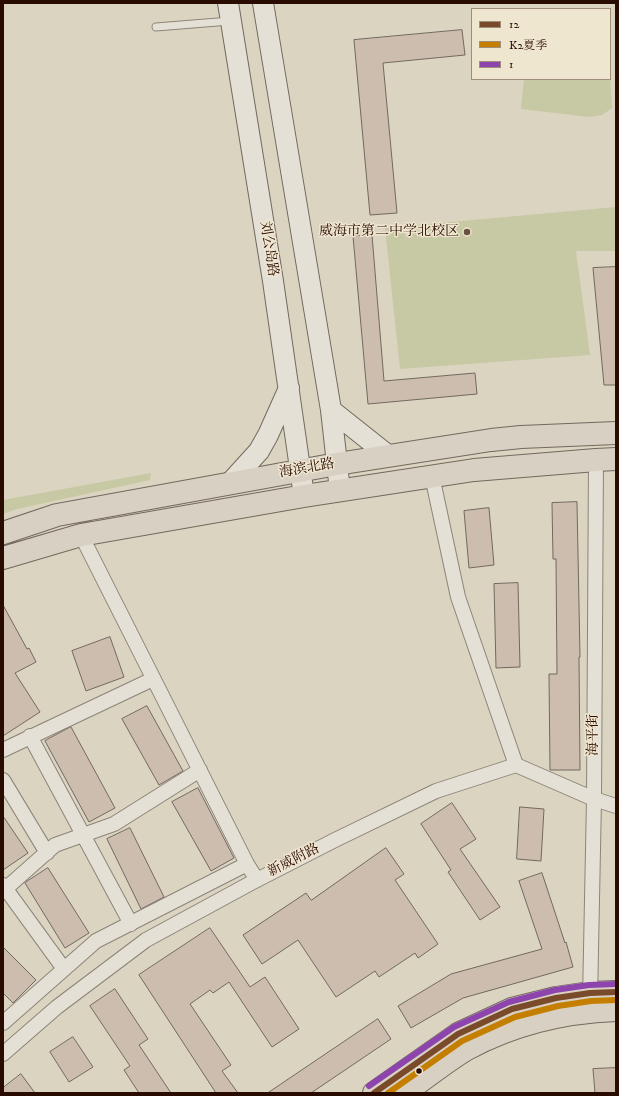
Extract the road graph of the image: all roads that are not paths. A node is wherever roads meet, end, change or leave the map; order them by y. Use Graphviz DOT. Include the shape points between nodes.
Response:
graph roads {
  1 [pos="263,3"];
  2 [pos="229,12"];
  3 [pos="156,27"];
  4 [pos="289,388"];
  5 [pos="331,410"];
  6 [pos="616,433"];
  7 [pos="388,456"];
  8 [pos="606,460"];
  9 [pos="337,464"];
  10 [pos="300,471"];
  11 [pos="432,476"];
  12 [pos="230,483"];
  13 [pos="340,491"];
  14 [pos="304,496"];
  15 [pos="3,532"];
  16 [pos="81,535"];
  17 [pos="3,558"];
  18 [pos="153,679"];
  19 [pos="30,736"];
  20 [pos="3,750"];
  21 [pos="516,765"];
  22 [pos="200,770"];
  23 [pos="3,780"];
  24 [pos="594,799"];
  25 [pos="616,806"];
  26 [pos="83,835"];
  27 [pos="47,853"];
  28 [pos="247,864"];
  29 [pos="257,880"];
  30 [pos="4,888"];
  31 [pos="131,924"];
  32 [pos="64,969"];
  33 [pos="616,992"];
  34 [pos="590,1002"];
  35 [pos="616,1010"];
  36 [pos="5,1017"];
  37 [pos="3,1054"];
  38 [pos="374,1093"];
  39 [pos="404,1093"];
  1 -- 5 [label="main road"];
  2 -- 3 [label="lane"];
  2 -- 4 [label="main road, 刘公岛路"];
  4 -- 10 [label="main road, 刘公岛路"];
  4 -- 12 [label="main road" via="259,450"];
  5 -- 7 [label="main road"];
  5 -- 9 [label="main road"];
  6 -- 7 [label="main road, 海滨北路" via="491,440"];
  7 -- 9 [label="main road, 海滨北路"];
  8 -- 11 [label="main road, 海滨北路" via="474,470"];
  8 -- 24 [label="street, 海平街"];
  9 -- 10 [label="main road, 海滨北路"];
  9 -- 13 [label="main road"];
  10 -- 12 [label="main road, 海滨北路"];
  10 -- 14 [label="main road, 刘公岛路"];
  11 -- 13 [label="main road, 海滨北路"];
  11 -- 21 [label="street" via="458,597"];
  12 -- 15 [label="main road, 海滨北路" via="57,515"];
  13 -- 14 [label="main road, 海滨北路"];
  14 -- 16 [label="main road, 海滨北路"];
  16 -- 17 [label="main road, 海滨北路"];
  16 -- 18 [label="street"];
  18 -- 19 [label="street"];
  18 -- 22 [label="street"];
  19 -- 20 [label="street"];
  19 -- 26 [label="street"];
  21 -- 24 [label="street"];
  21 -- 29 [label="street, 新威附路" via="436,791"];
  22 -- 26 [label="street" via="114,824"];
  22 -- 28 [label="street"];
  23 -- 27 [label="street"];
  24 -- 25 [label="street"];
  24 -- 34 [label="street, 海平街"];
  26 -- 27 [label="street" via="55,845"];
  26 -- 31 [label="street"];
  27 -- 30 [label="street"];
  28 -- 29 [label="street"];
  28 -- 31 [label="street"];
  29 -- 37 [label="street, 新威附路" via="146,940 57,1007"];
  30 -- 32 [label="street"];
  31 -- 32 [label="street" via="96,941"];
  32 -- 36 [label="street"];
  33 -- 34 [label="main road"];
  34 -- 35 [label="main road"];
  34 -- 38 [label="main road" via="556,998 512,1009 458,1034"];
  34 -- 39 [label="main road" via="560,1015 513,1028 467,1050"];
}
